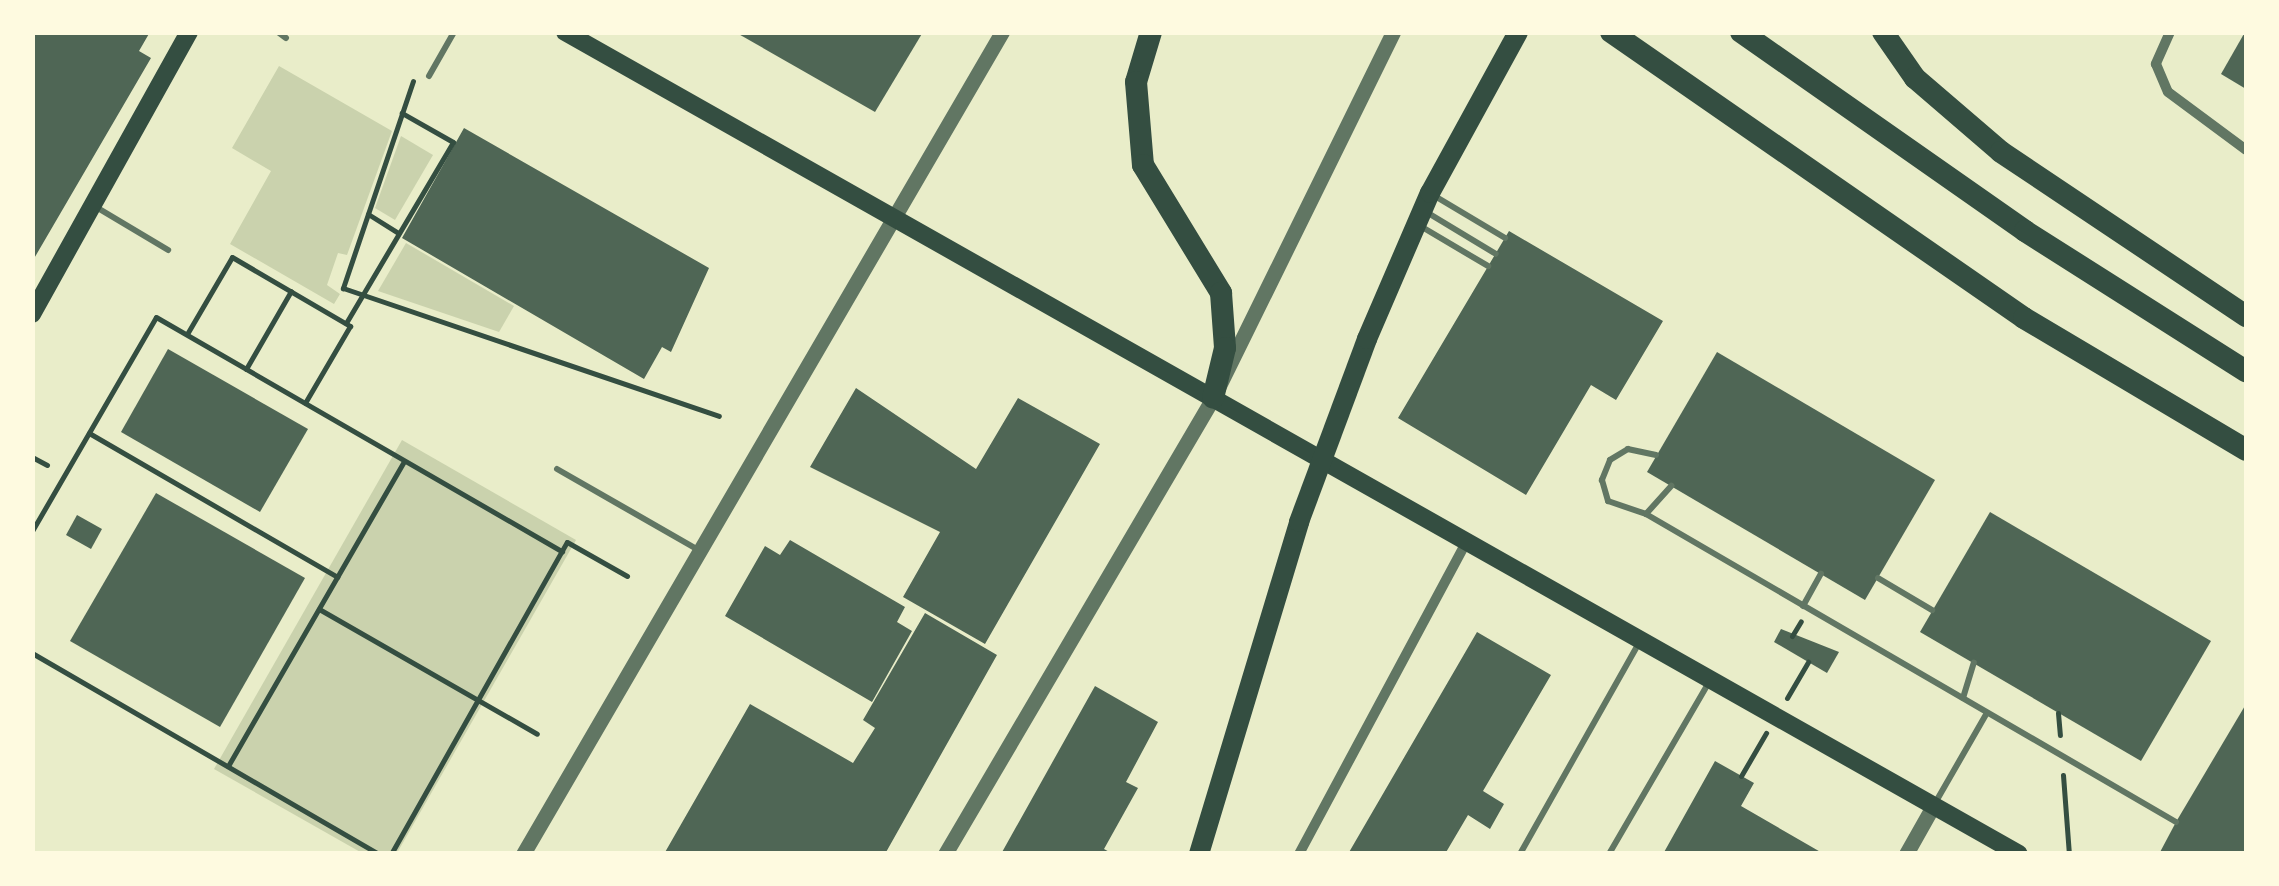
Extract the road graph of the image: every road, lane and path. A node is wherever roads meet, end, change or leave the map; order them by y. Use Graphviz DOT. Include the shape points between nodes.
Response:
graph roads {
  1 [pos="189,32"];
  2 [pos="278,32"];
  3 [pos="454,32"];
  4 [pos="565,32"];
  5 [pos="1002,32"];
  6 [pos="1151,32"];
  7 [pos="1392,32"];
  8 [pos="1518,32"];
  9 [pos="1611,32"];
  10 [pos="1741,32"];
  11 [pos="1883,32"];
  12 [pos="2170,32"];
  13 [pos="286,38"];
  14 [pos="429,76"];
  15 [pos="412,81"];
  16 [pos="402,113"];
  17 [pos="2246,150"];
  18 [pos="93,205"];
  19 [pos="1423,209"];
  20 [pos="368,214"];
  21 [pos="897,219"];
  22 [pos="399,233"];
  23 [pos="1505,238"];
  24 [pos="168,250"];
  25 [pos="1496,254"];
  26 [pos="1488,266"];
  27 [pos="291,291"];
  28 [pos="363,294"];
  29 [pos="32,314"];
  30 [pos="2246,316"];
  31 [pos="346,323"];
  32 [pos="186,334"];
  33 [pos="246,368"];
  34 [pos="2246,371"];
  35 [pos="1213,398"];
  36 [pos="305,403"];
  37 [pos="719,416"];
  38 [pos="89,433"];
  39 [pos="2246,450"];
  40 [pos="1656,455"];
  41 [pos="32,457"];
  42 [pos="404,460"];
  43 [pos="47,465"];
  44 [pos="557,469"];
  45 [pos="1671,486"];
  46 [pos="1646,514"];
  47 [pos="32,532"];
  48 [pos="1465,544"];
  49 [pos="562,551"];
  50 [pos="701,551"];
  51 [pos="1821,574"];
  52 [pos="338,576"];
  53 [pos="628,576"];
  54 [pos="1878,578"];
  55 [pos="1803,606"];
  56 [pos="318,609"];
  57 [pos="1932,610"];
  58 [pos="1640,640"];
  59 [pos="32,653"];
  60 [pos="1974,664"];
  61 [pos="1710,679"];
  62 [pos="1963,698"];
  63 [pos="478,700"];
  64 [pos="2058,712"];
  65 [pos="1987,713"];
  66 [pos="537,734"];
  67 [pos="2061,748"];
  68 [pos="228,766"];
  69 [pos="2062,766"];
  70 [pos="1933,806"];
  71 [pos="2176,822"];
  72 [pos="379,854"];
  73 [pos="391,854"];
  74 [pos="523,854"];
  75 [pos="944,854"];
  76 [pos="1198,854"];
  77 [pos="1300,854"];
  78 [pos="1520,854"];
  79 [pos="1608,854"];
  80 [pos="1906,854"];
  81 [pos="2020,854"];
  82 [pos="2069,854"];
  1 -- 18 [label="main road"];
  2 -- 13 [label="lane"];
  3 -- 14 [label="lane"];
  4 -- 21 [label="main road"];
  5 -- 21 [label="street"];
  6 -- 35 [label="highway" via="1136,82 1143,164 1221,293 1225,348"];
  7 -- 35 [label="street"];
  8 -- 19 [label="main road"];
  9 -- 39 [label="highway" via="1811,176"];
  10 -- 34 [label="highway" via="1828,97"];
  11 -- 30 [label="highway" via="1915,78 2001,152"];
  12 -- 17 [label="street" via="2159,77 2191,118"];
  15 -- 16 [label="path"];
  16 -- 20 [label="path"];
  16 -- 22 [label="path" via="453,142"];
  18 -- 24 [label="lane"];
  18 -- 29 [label="main road"];
  19 -- 23 [label="lane"];
  19 -- 25 [label="lane"];
  19 -- 26 [label="lane"];
  19 -- 76 [label="main road" via="1299,522"];
  20 -- 22 [label="path"];
  20 -- 28 [label="path" via="343,288"];
  21 -- 35 [label="main road"];
  21 -- 50 [label="street"];
  22 -- 28 [label="path"];
  27 -- 31 [label="path"];
  27 -- 32 [label="path" via="232,256"];
  27 -- 33 [label="path"];
  28 -- 31 [label="path"];
  28 -- 37 [label="path"];
  31 -- 36 [label="path"];
  32 -- 33 [label="path"];
  32 -- 38 [label="path" via="156,317"];
  33 -- 36 [label="path"];
  35 -- 48 [label="main road"];
  35 -- 75 [label="street"];
  36 -- 42 [label="path"];
  38 -- 47 [label="path"];
  38 -- 52 [label="path"];
  40 -- 46 [label="lane" via="1618,453 1602,480 1616,509"];
  41 -- 43 [label="path"];
  42 -- 49 [label="path"];
  42 -- 52 [label="path"];
  44 -- 50 [label="lane"];
  45 -- 46 [label="lane"];
  46 -- 55 [label="lane"];
  48 -- 58 [label="main road"];
  48 -- 77 [label="street"];
  49 -- 53 [label="path" via="567,542"];
  49 -- 63 [label="path"];
  50 -- 74 [label="street"];
  51 -- 55 [label="lane"];
  52 -- 56 [label="path"];
  54 -- 57 [label="lane"];
  55 -- 62 [label="lane"];
  56 -- 63 [label="path"];
  56 -- 68 [label="path"];
  58 -- 61 [label="main road"];
  58 -- 78 [label="lane"];
  59 -- 68 [label="path"];
  60 -- 62 [label="lane"];
  61 -- 70 [label="main road"];
  61 -- 79 [label="lane"];
  62 -- 65 [label="lane"];
  63 -- 66 [label="path"];
  63 -- 73 [label="path"];
  64 -- 67 [label="path"];
  65 -- 70 [label="lane"];
  65 -- 71 [label="lane"];
  68 -- 72 [label="path"];
  69 -- 82 [label="path"];
  70 -- 80 [label="street"];
  70 -- 81 [label="main road"];
}
